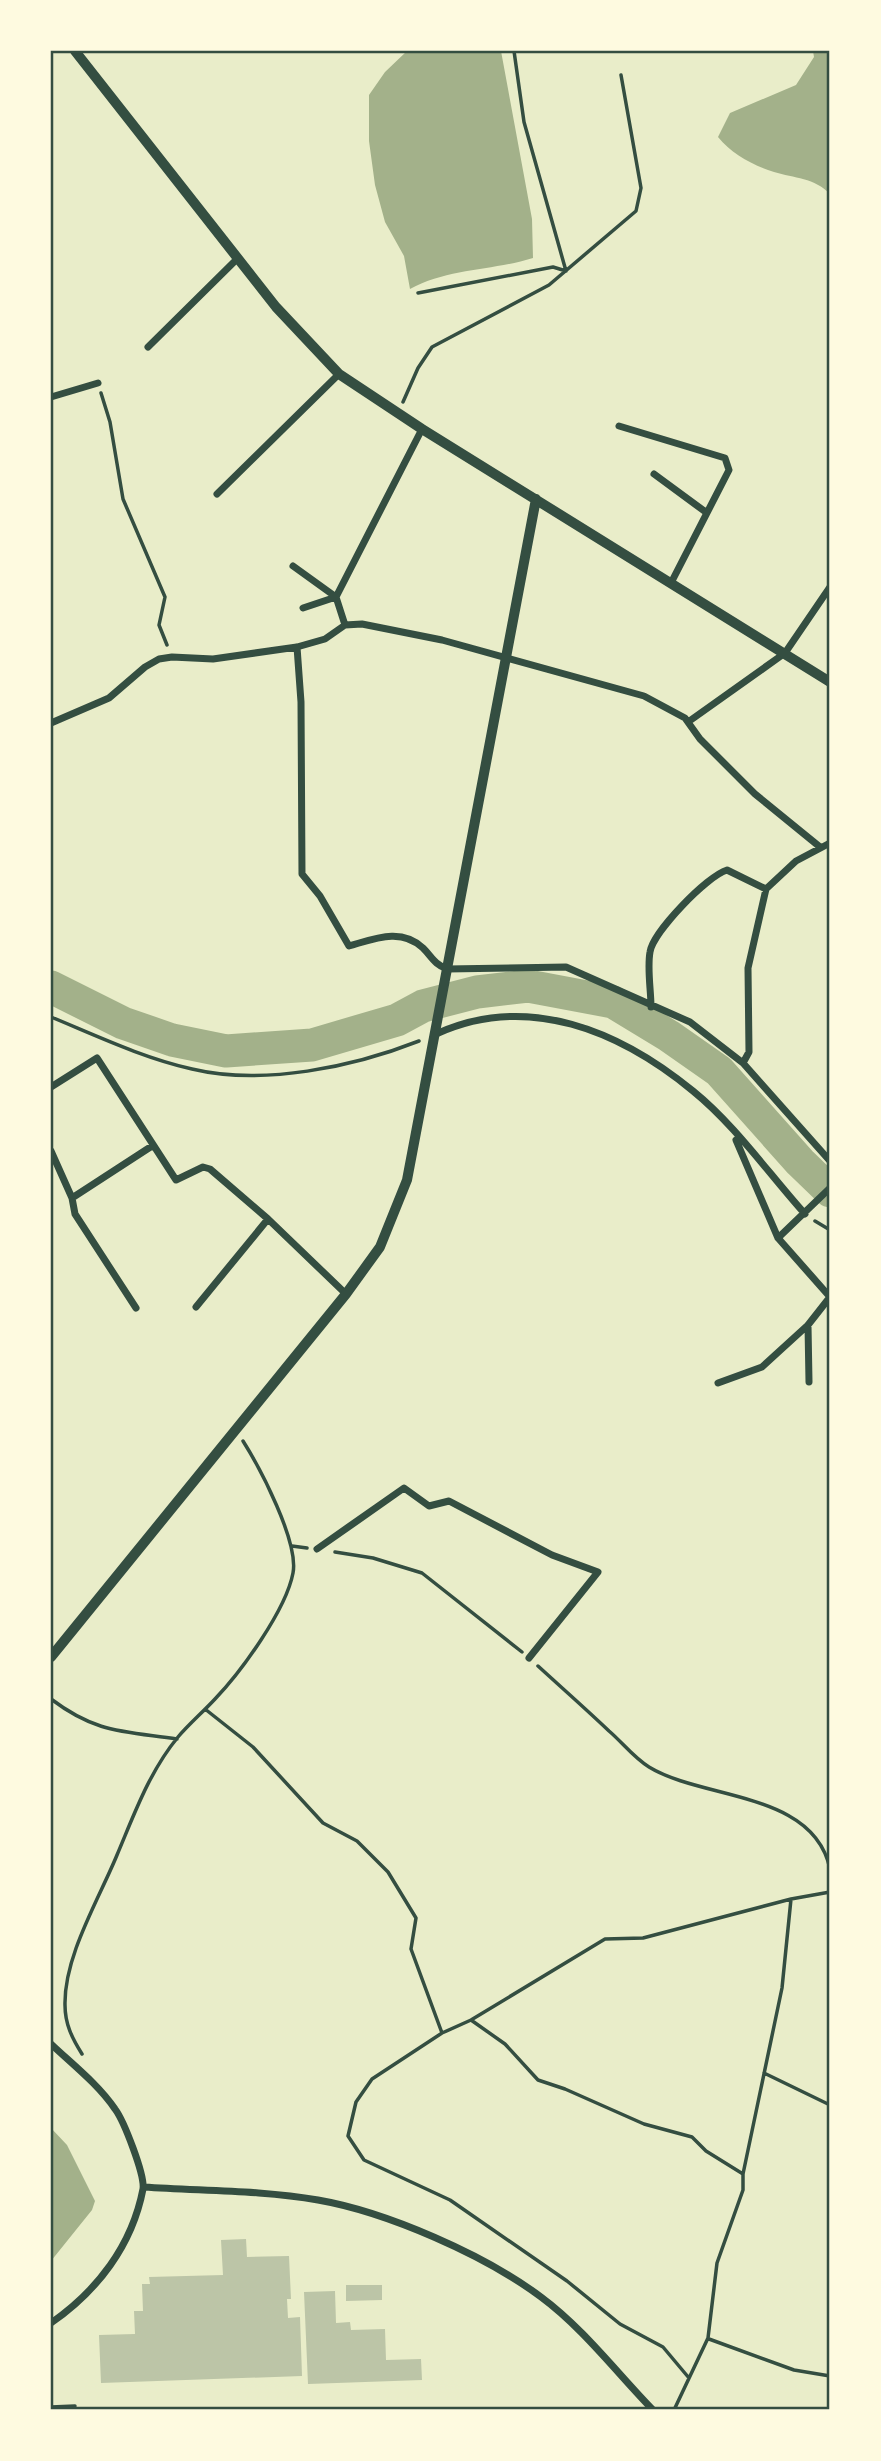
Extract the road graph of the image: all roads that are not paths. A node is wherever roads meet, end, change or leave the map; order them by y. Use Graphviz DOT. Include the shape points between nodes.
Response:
graph roads {
  1 [pos="75,51"];
  2 [pos="237,259"];
  3 [pos="148,347"];
  4 [pos="339,374"];
  5 [pos="98,383"];
  6 [pos="51,397"];
  7 [pos="620,426"];
  8 [pos="422,429"];
  9 [pos="654,474"];
  10 [pos="217,494"];
  11 [pos="536,499"];
  12 [pos="707,513"];
  13 [pos="293,566"];
  14 [pos="671,583"];
  15 [pos="830,587"];
  16 [pos="336,597"];
  17 [pos="303,608"];
  18 [pos="345,625"];
  19 [pos="297,647"];
  20 [pos="785,653"];
  21 [pos="505,658"];
  22 [pos="830,682"];
  23 [pos="688,722"];
  24 [pos="51,723"];
  25 [pos="830,843"];
  26 [pos="820,847"];
  27 [pos="766,889"];
  28 [pos="447,969"];
  29 [pos="651,1007"];
  30 [pos="436,1034"];
  31 [pos="743,1063"];
  32 [pos="51,1087"];
  33 [pos="733,1132"];
  34 [pos="152,1146"];
  35 [pos="51,1151"];
  36 [pos="830,1161"];
  37 [pos="830,1188"];
  38 [pos="72,1198"];
  39 [pos="804,1214"];
  40 [pos="268,1219"];
  41 [pos="778,1238"];
  42 [pos="346,1294"];
  43 [pos="830,1297"];
  44 [pos="196,1307"];
  45 [pos="136,1308"];
  46 [pos="808,1325"];
  47 [pos="809,1382"];
  48 [pos="718,1383"];
  49 [pos="317,1549"];
  50 [pos="51,1657"];
  51 [pos="528,1658"];
  52 [pos="51,2044"];
  53 [pos="144,2187"];
  54 [pos="51,2323"];
  55 [pos="75,2406"];
  56 [pos="51,2407"];
  57 [pos="653,2410"];
  1 -- 2 [label="main road"];
  2 -- 3 [label="street"];
  2 -- 4 [label="main road"];
  4 -- 8 [label="main road"];
  4 -- 10 [label="street"];
  5 -- 6 [label="street"];
  7 -- 12 [label="street" via="725,458 729,470"];
  8 -- 11 [label="main road"];
  8 -- 16 [label="street"];
  9 -- 12 [label="street"];
  11 -- 14 [label="main road"];
  11 -- 21 [label="main road"];
  12 -- 14 [label="street"];
  13 -- 16 [label="street"];
  14 -- 20 [label="main road"];
  15 -- 20 [label="street"];
  16 -- 17 [label="street"];
  16 -- 18 [label="street"];
  18 -- 19 [label="street" via="325,639"];
  18 -- 21 [label="street" via="362,624 442,640"];
  19 -- 24 [label="street" via="213,659 172,657 145,667 109,698"];
  19 -- 28 [label="street" via="302,874 349,946 388,935 406,937"];
  20 -- 22 [label="main road"];
  20 -- 23 [label="street"];
  21 -- 23 [label="street" via="644,696"];
  21 -- 28 [label="main road"];
  23 -- 26 [label="street" via="755,794"];
  25 -- 26 [label="street"];
  26 -- 27 [label="street" via="779,874"];
  27 -- 29 [label="street" via="727,870 707,880 650,950"];
  27 -- 31 [label="street" via="748,968 749,1052"];
  28 -- 29 [label="street" via="566,967"];
  28 -- 30 [label="main road"];
  29 -- 31 [label="street" via="690,1022"];
  30 -- 33 [label="street" via="499,1016 537,1015 580,1025 621,1043 694,1092"];
  30 -- 42 [label="main road" via="403,1192 380,1247"];
  31 -- 36 [label="street"];
  32 -- 34 [label="street" via="97,1058"];
  33 -- 39 [label="street"];
  33 -- 41 [label="street"];
  34 -- 38 [label="street"];
  34 -- 40 [label="street" via="176,1180 203,1167 210,1169"];
  35 -- 38 [label="street"];
  37 -- 39 [label="street"];
  38 -- 45 [label="street" via="75,1214"];
  39 -- 41 [label="street"];
  40 -- 42 [label="street"];
  40 -- 44 [label="street"];
  41 -- 43 [label="street"];
  42 -- 50 [label="main road"];
  43 -- 46 [label="street"];
  46 -- 47 [label="street"];
  46 -- 48 [label="street" via="762,1367"];
  49 -- 51 [label="street" via="404,1488 429,1506 449,1501 552,1555 598,1572"];
  52 -- 53 [label="street" via="114,2108"];
  53 -- 54 [label="street" via="113,2264 93,2289"];
  53 -- 57 [label="street" via="320,2201 370,2214 454,2248 542,2298"];
  55 -- 56 [label="lane"];
}
